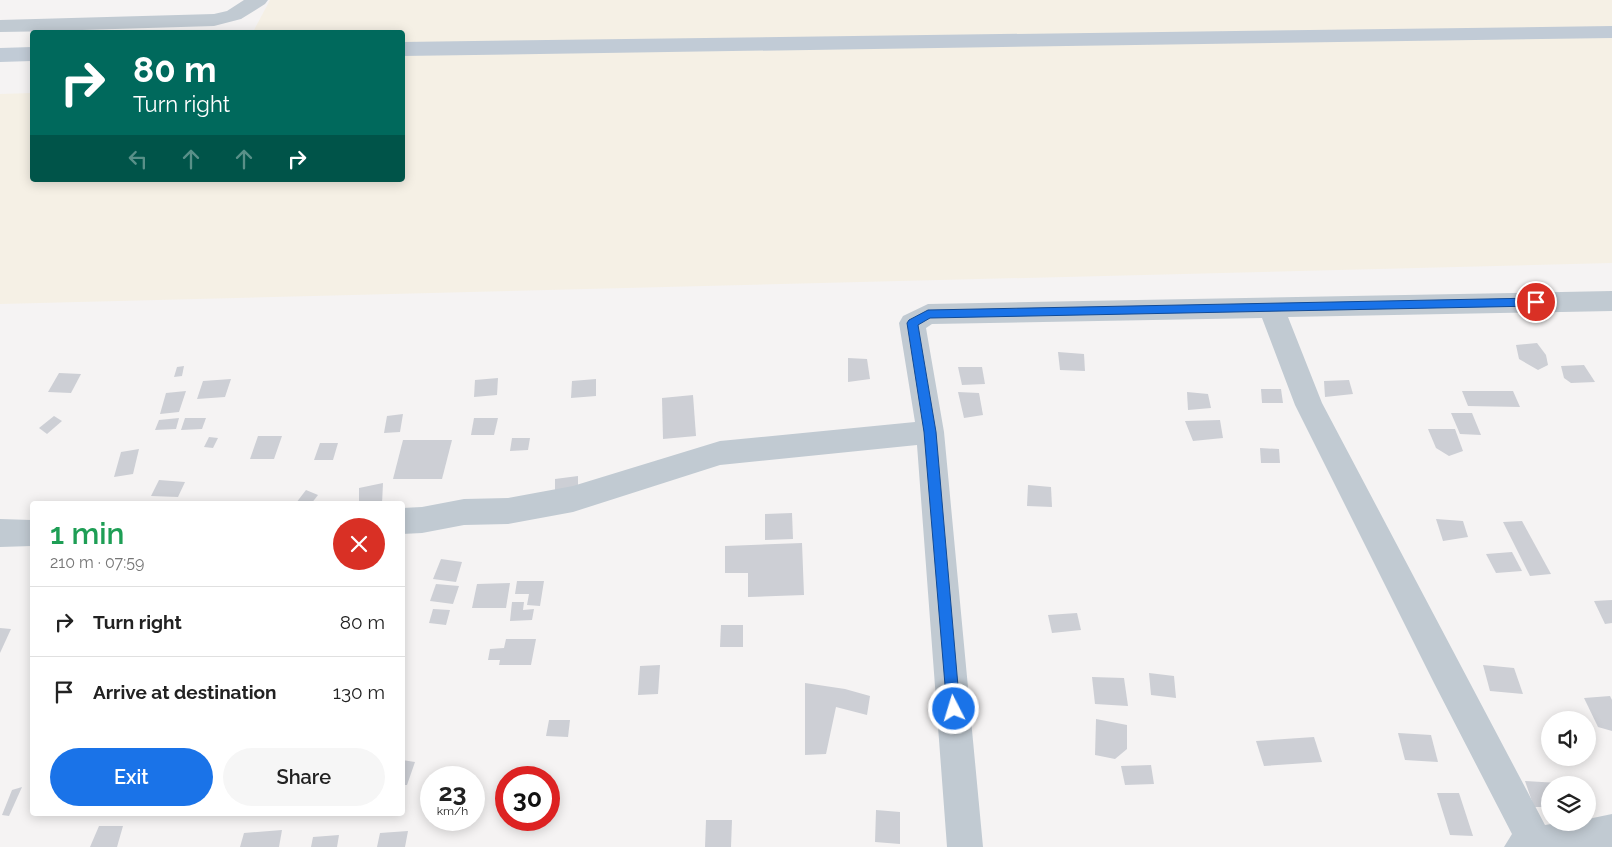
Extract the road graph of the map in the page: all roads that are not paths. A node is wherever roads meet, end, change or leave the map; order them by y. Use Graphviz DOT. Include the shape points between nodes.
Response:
graph roads {
  1 [pos="258,0"];
  2 [pos="0,26"];
  3 [pos="73,28"];
  4 [pos="1612,32"];
  5 [pos="405,49"];
  6 [pos="30,54"];
  7 [pos="0,55"];
  8 [pos="1612,301"];
  9 [pos="1271,307"];
  10 [pos="930,432"];
  11 [pos="405,521"];
  12 [pos="1612,832"];
  13 [pos="1529,846"];
  14 [pos="965,847"];
  1 -- 3 [label="street" via="234,14 214,20"];
  2 -- 3 [label="street"];
  4 -- 5 [label="street"];
  6 -- 7 [label="street"];
  8 -- 9 [label="street"];
  9 -- 10 [label="street" via="928,314 912,323"];
  9 -- 13 [label="street" via="1309,405"];
  10 -- 11 [label="street" via="720,452 573,499 508,511 464,512"];
  10 -- 14 [label="street"];
  12 -- 13 [label="street"];
}
